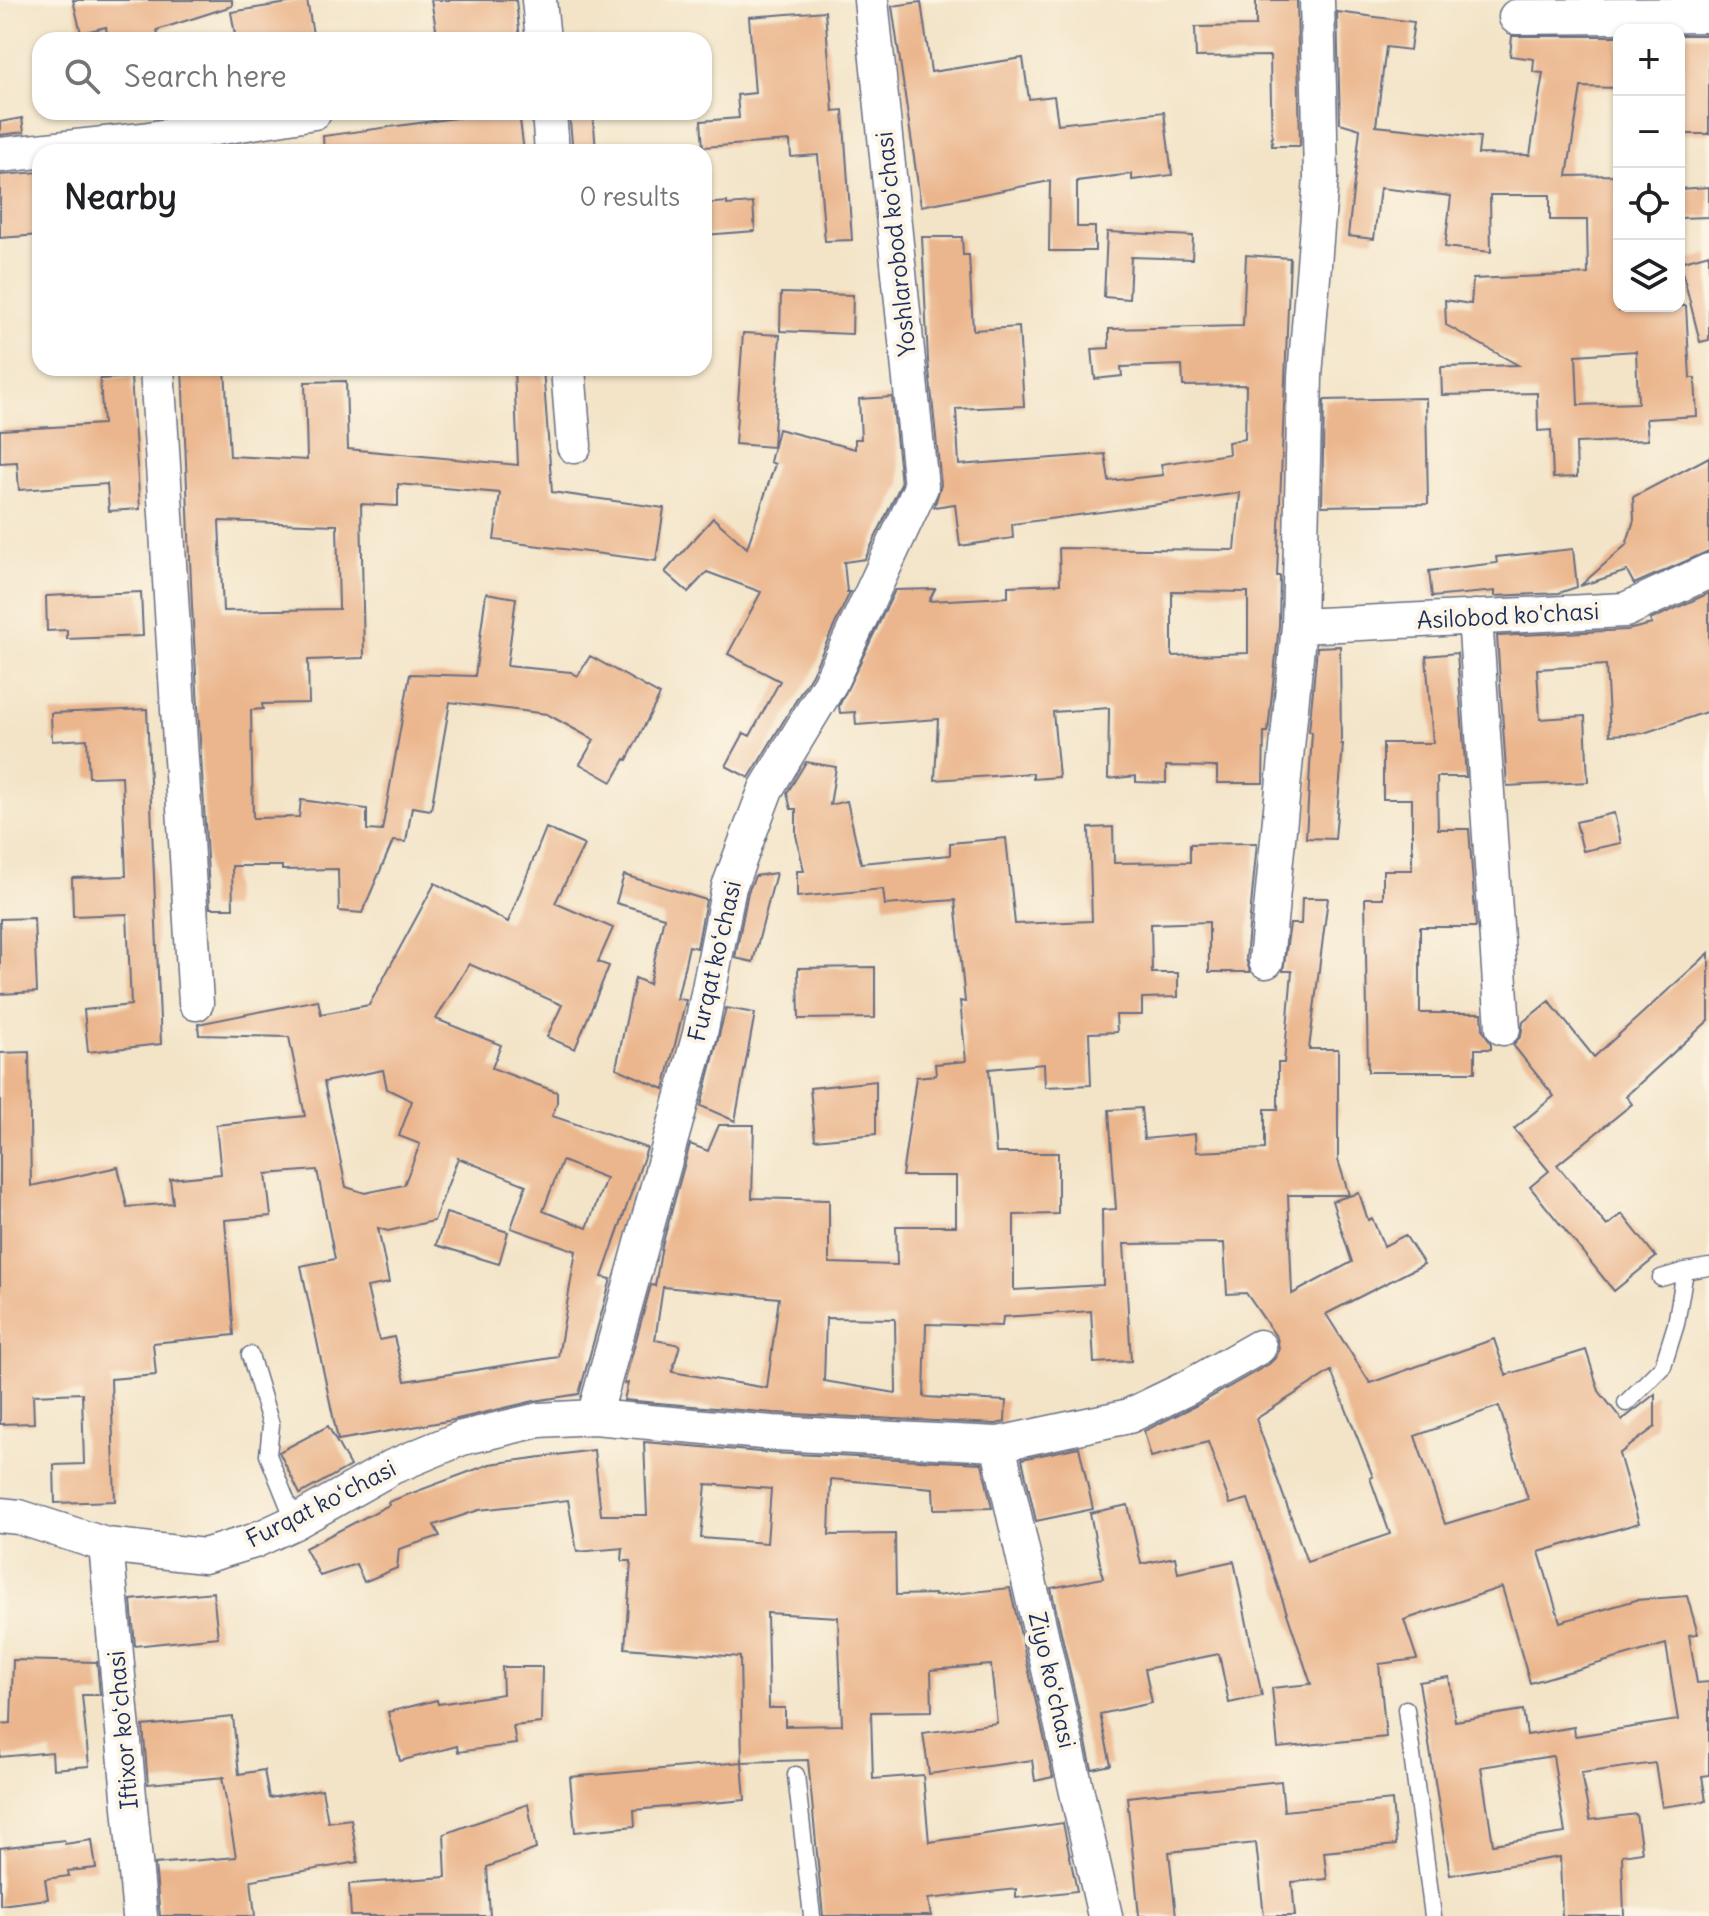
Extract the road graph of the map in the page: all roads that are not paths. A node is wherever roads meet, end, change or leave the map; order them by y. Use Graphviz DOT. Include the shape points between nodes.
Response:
graph roads {
  1 [pos="539,0"];
  2 [pos="871,0"];
  3 [pos="1317,0"];
  4 [pos="1709,15"];
  5 [pos="1516,17"];
  6 [pos="542,32"];
  7 [pos="274,120"];
  8 [pos="550,120"];
  9 [pos="153,144"];
  10 [pos="551,144"];
  11 [pos="32,153"];
  12 [pos="0,155"];
  13 [pos="157,376"];
  14 [pos="569,376"];
  15 [pos="574,446"];
  16 [pos="921,487"];
  17 [pos="1709,571"];
  18 [pos="1475,617"];
  19 [pos="1299,626"];
  20 [pos="1266,961"];
  21 [pos="196,1003"];
  22 [pos="1503,1028"];
  23 [pos="1709,1267"];
  24 [pos="1685,1271"];
  25 [pos="1661,1278"];
  26 [pos="1259,1347"];
  27 [pos="250,1355"];
  28 [pos="1626,1403"];
  29 [pos="594,1417"];
  30 [pos="998,1444"];
  31 [pos="0,1515"];
  32 [pos="295,1522"];
  33 [pos="106,1545"];
  34 [pos="1406,1709"];
  35 [pos="796,1775"];
  36 [pos="140,1916"];
  37 [pos="812,1916"];
  38 [pos="1105,1916"];
  39 [pos="1433,1916"];
  1 -- 6 [label="street"];
  2 -- 16 [label="street, Yoshlarobod koʻchasi"];
  3 -- 19 [label="street" via="1321,178 1305,376"];
  4 -- 5 [label="street"];
  7 -- 9 [label="street"];
  8 -- 10 [label="street"];
  11 -- 12 [label="street"];
  13 -- 21 [label="street"];
  14 -- 15 [label="street"];
  16 -- 29 [label="street, Furqat koʻchasi" via="830,683 766,789 729,887 700,1034"];
  17 -- 18 [label="street, Asilobod ko'chasi" via="1625,610"];
  18 -- 19 [label="street, Asilobod ko'chasi"];
  18 -- 22 [label="street"];
  19 -- 20 [label="street"];
  23 -- 24 [label="lane"];
  24 -- 25 [label="lane"];
  24 -- 28 [label="lane" via="1663,1366"];
  26 -- 30 [label="street, Furqat koʻchasi" via="1129,1416"];
  27 -- 32 [label="lane" via="271,1425 268,1455"];
  29 -- 30 [label="street, Furqat koʻchasi" via="773,1433"];
  29 -- 32 [label="street, Furqat koʻchasi" via="539,1420 462,1438 392,1467"];
  30 -- 38 [label="street, Ziyo koʻchasi"];
  31 -- 33 [label="street, Furqat koʻchasi"];
  32 -- 33 [label="street, Furqat koʻchasi" via="204,1556"];
  33 -- 36 [label="street, Iftixor koʻchasi"];
  34 -- 39 [label="lane"];
  35 -- 37 [label="lane"];
}
